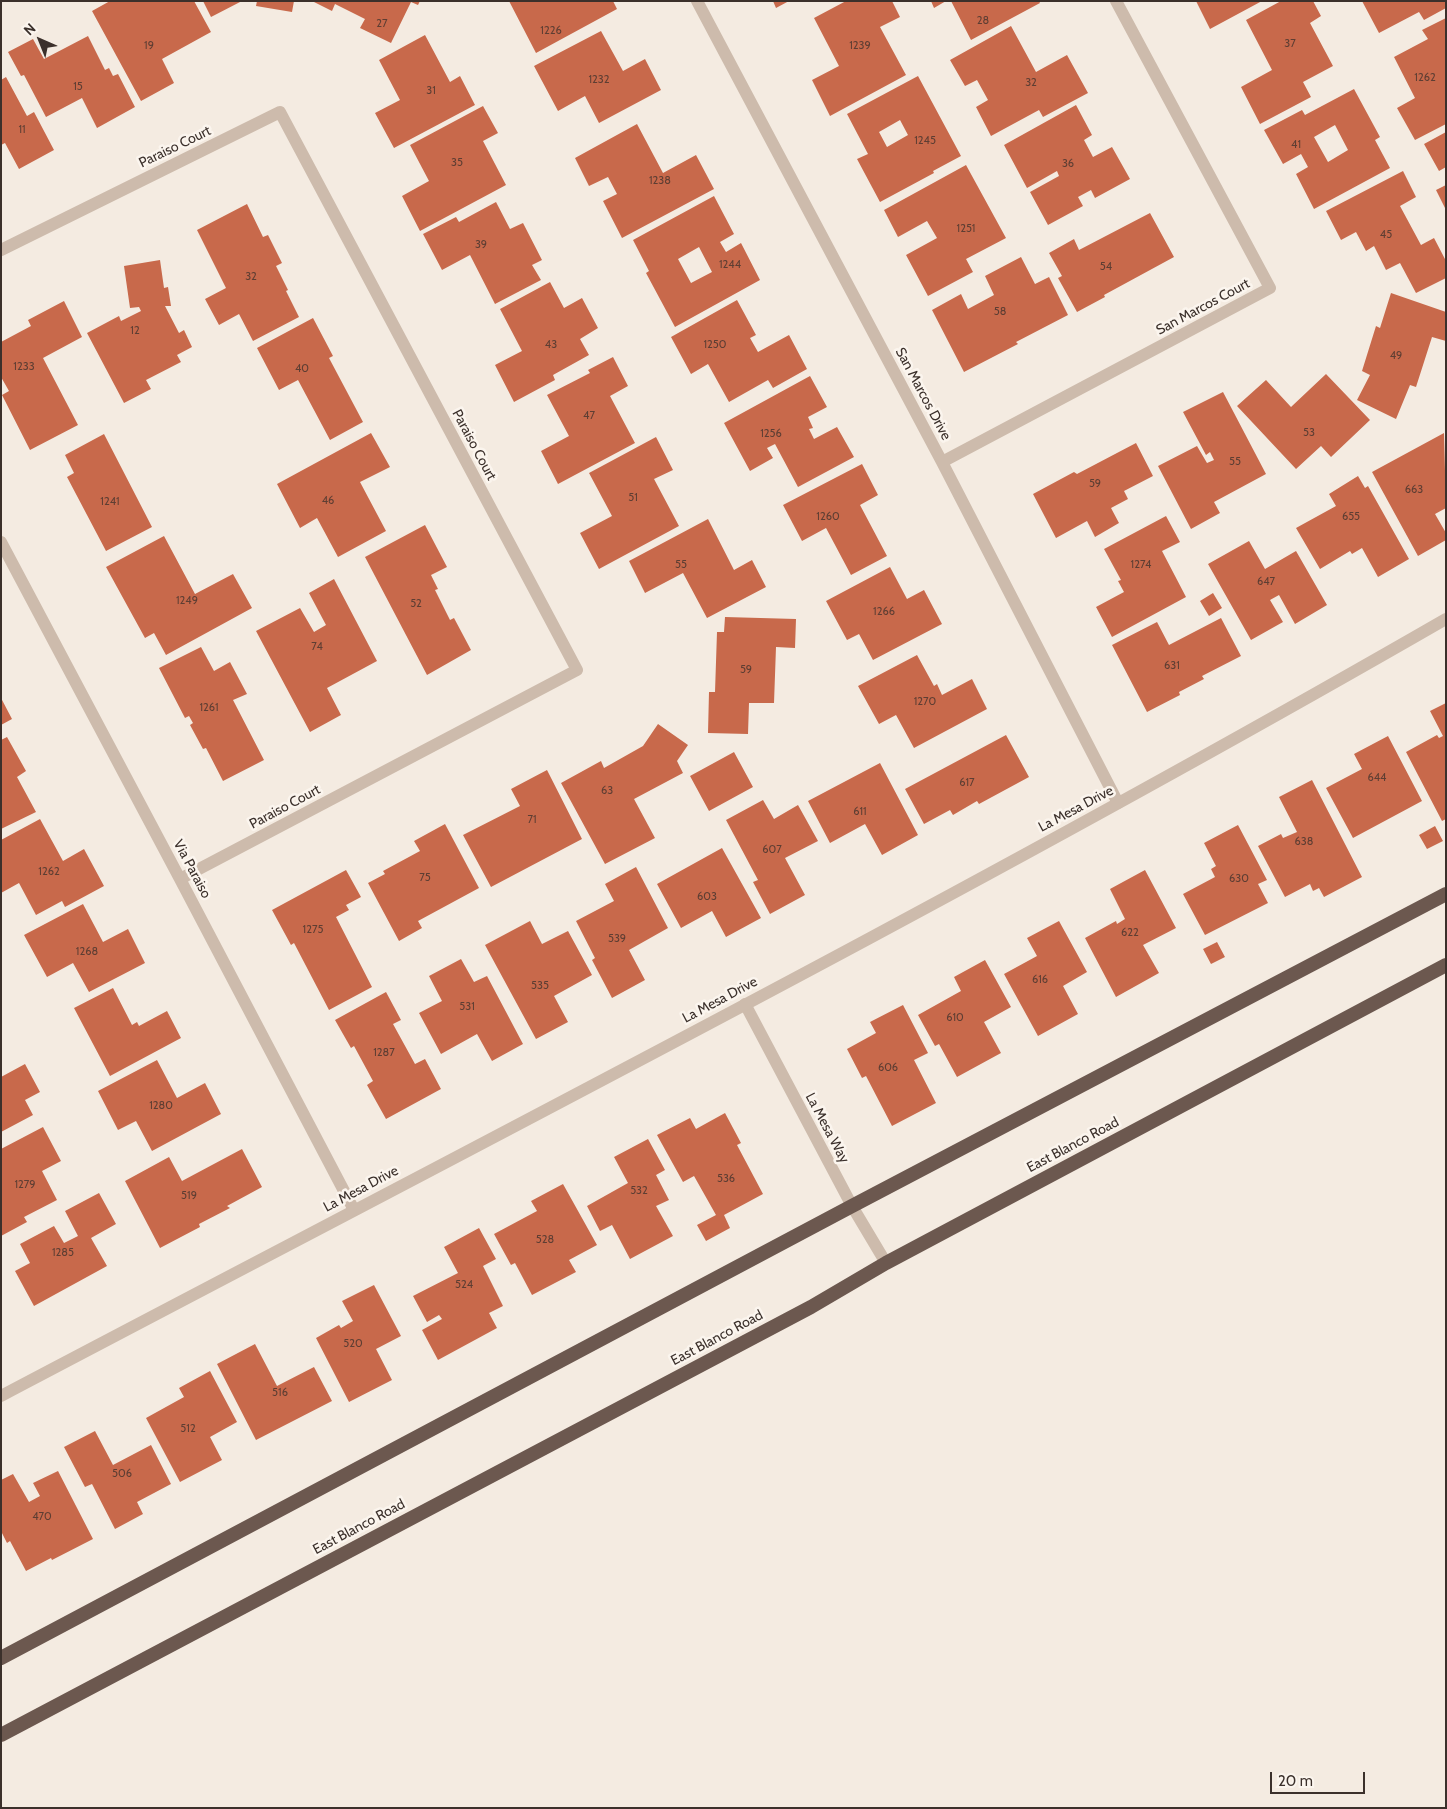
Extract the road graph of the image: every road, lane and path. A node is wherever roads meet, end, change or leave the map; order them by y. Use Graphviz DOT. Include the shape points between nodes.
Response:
graph roads {
  1 [pos="697,1"];
  2 [pos="1116,1"];
  3 [pos="1,250"];
  4 [pos="942,462"];
  5 [pos="1,542"];
  6 [pos="1446,619"];
  7 [pos="1118,804"];
  8 [pos="180,879"];
  9 [pos="1446,894"];
  10 [pos="1446,964"];
  11 [pos="745,1004"];
  12 [pos="852,1206"];
  13 [pos="354,1210"];
  14 [pos="886,1264"];
  15 [pos="1,1396"];
  16 [pos="1,1658"];
  17 [pos="1,1735"];
  1 -- 4 [label="street, San Marcos Drive"];
  2 -- 4 [label="street, San Marcos Court" via="1270,288"];
  3 -- 8 [label="street, Paraiso Court" via="280,112 578,670"];
  4 -- 7 [label="street, San Marcos Drive"];
  5 -- 8 [label="street, Via Paraiso"];
  6 -- 7 [label="street, La Mesa Drive"];
  7 -- 11 [label="street, La Mesa Drive"];
  8 -- 13 [label="street, Via Paraiso"];
  9 -- 12 [label="highway"];
  10 -- 14 [label="highway, East Blanco Road"];
  11 -- 12 [label="street, La Mesa Way"];
  11 -- 13 [label="street, La Mesa Drive"];
  12 -- 14 [label="street, La Mesa Way"];
  12 -- 16 [label="highway"];
  13 -- 15 [label="street, La Mesa Drive"];
  14 -- 17 [label="highway, East Blanco Road"];
}
